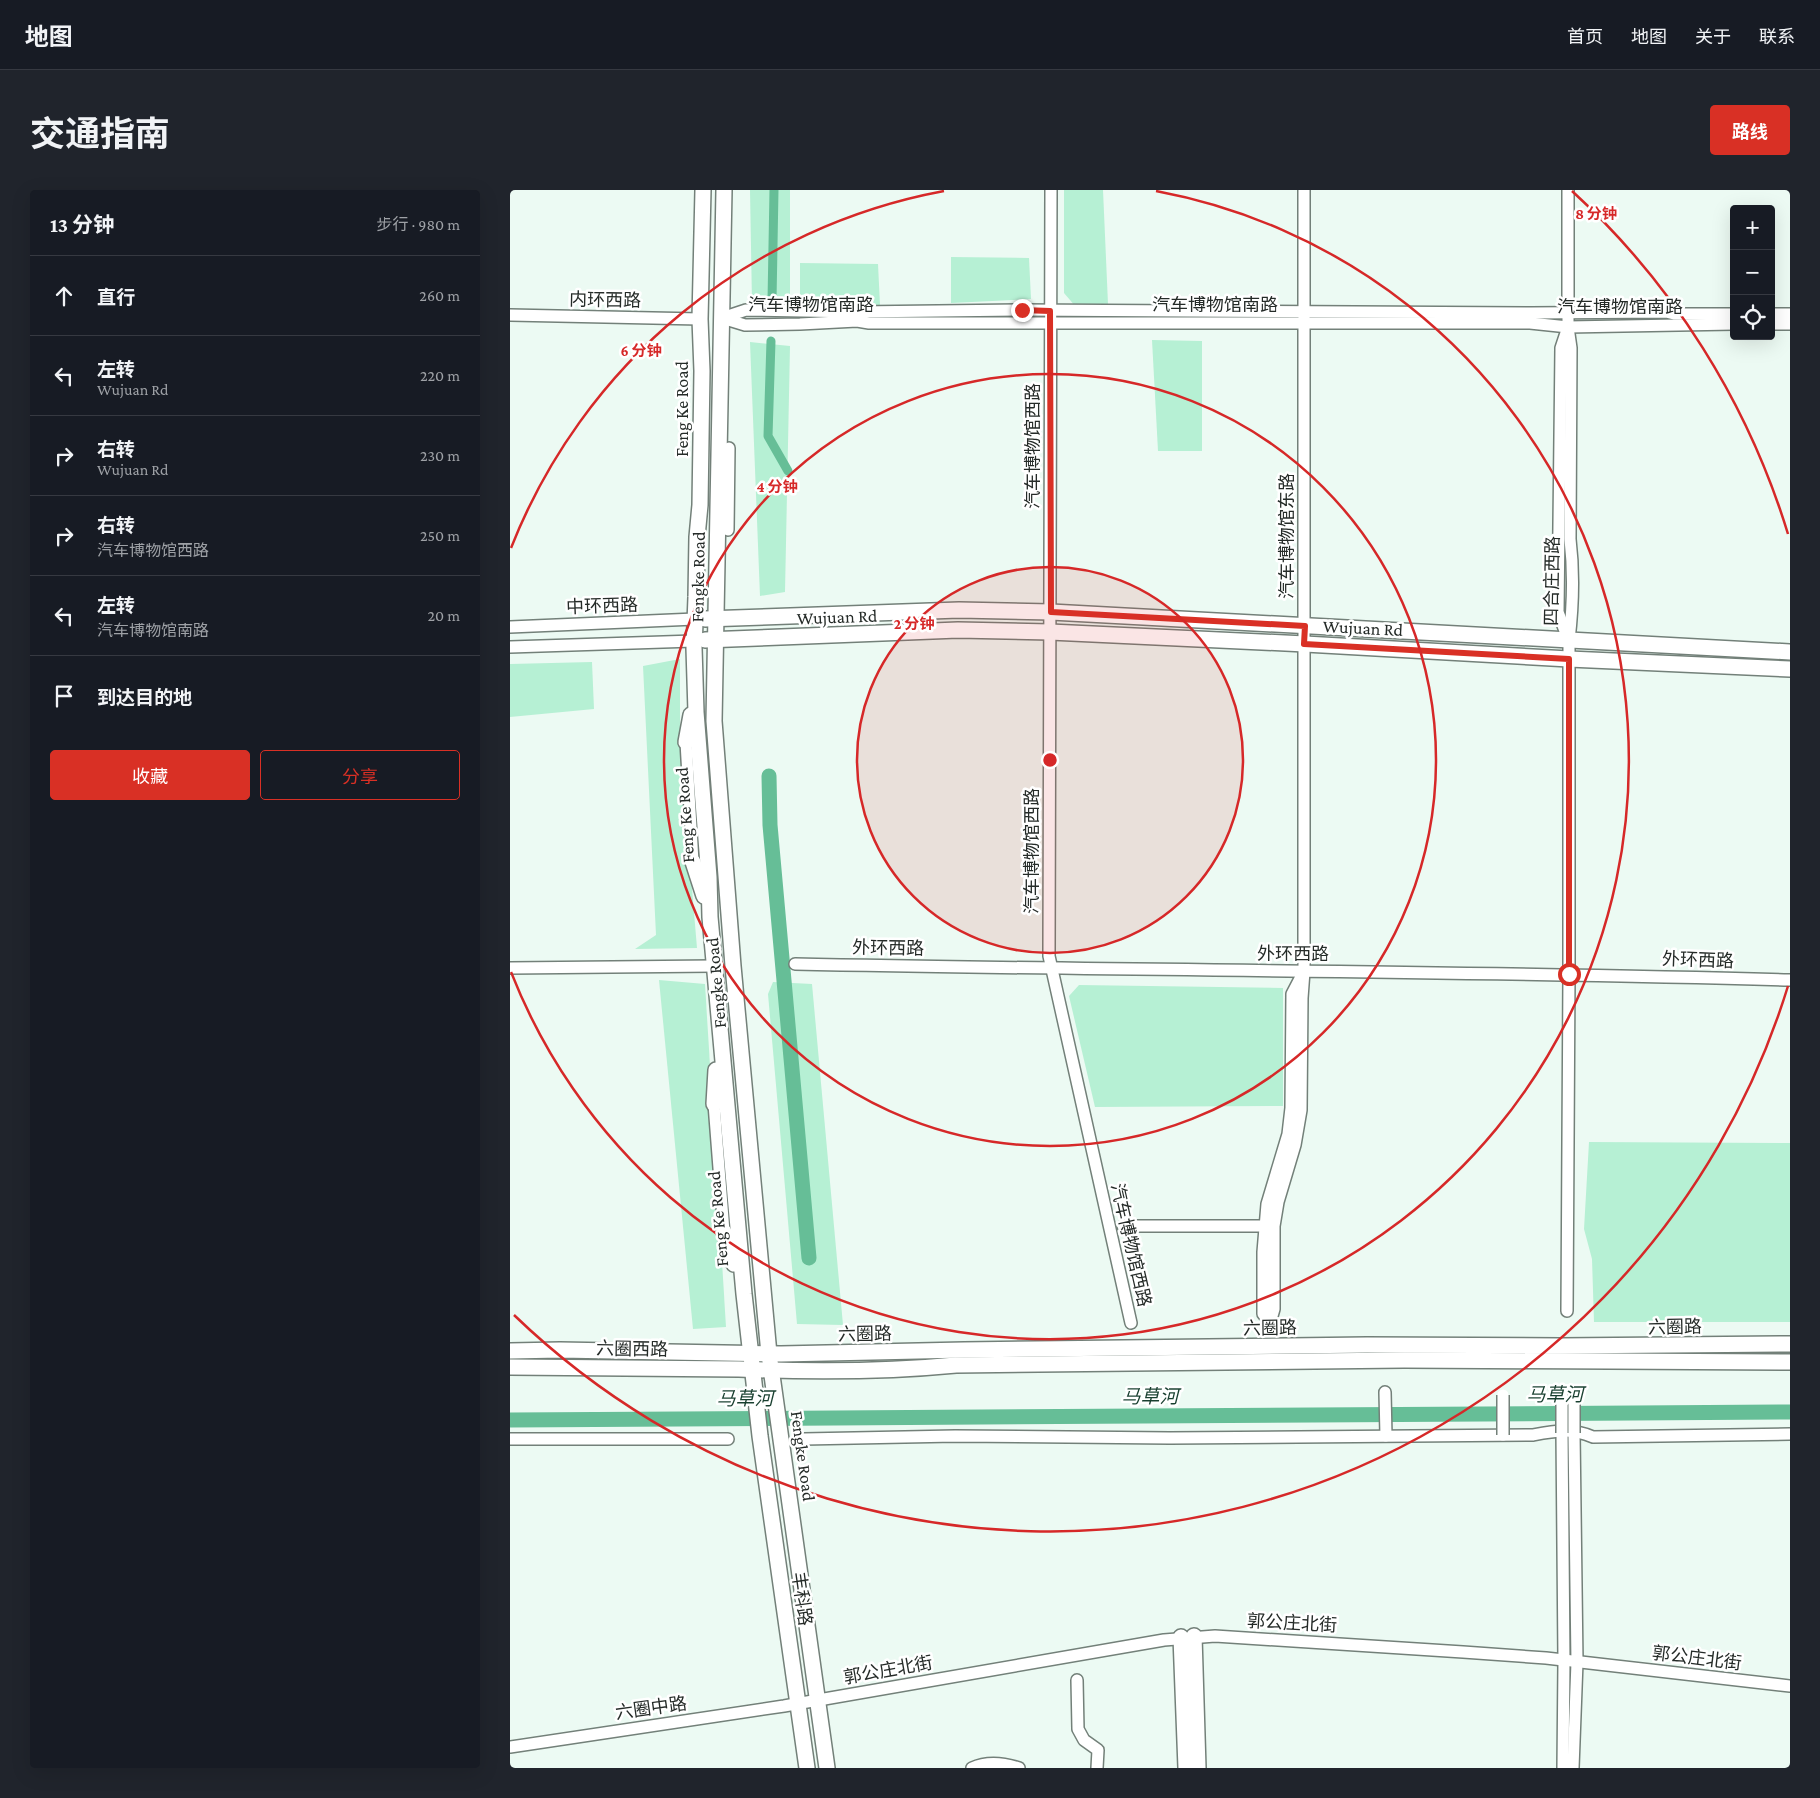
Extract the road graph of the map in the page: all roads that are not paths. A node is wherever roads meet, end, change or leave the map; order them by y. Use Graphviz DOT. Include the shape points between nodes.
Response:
graph roads {
  1 [pos="703,190"];
  2 [pos="724,190"];
  3 [pos="1051,190"];
  4 [pos="1304,190"];
  5 [pos="1568,190"];
  6 [pos="1050,311"];
  7 [pos="1568,313"];
  8 [pos="1730,314"];
  9 [pos="1775,314"];
  10 [pos="1790,314"];
  11 [pos="510,315"];
  12 [pos="722,318"];
  13 [pos="1305,318"];
  14 [pos="700,319"];
  15 [pos="1050,323"];
  16 [pos="1730,324"];
  17 [pos="1775,324"];
  18 [pos="1790,324"];
  19 [pos="1568,327"];
  20 [pos="720,404"];
  21 [pos="729,448"];
  22 [pos="728,530"];
  23 [pos="716,575"];
  24 [pos="1051,612"];
  25 [pos="695,619"];
  26 [pos="716,619"];
  27 [pos="1305,626"];
  28 [pos="510,627"];
  29 [pos="1050,632"];
  30 [pos="715,640"];
  31 [pos="1569,640"];
  32 [pos="694,641"];
  33 [pos="1304,644"];
  34 [pos="510,647"];
  35 [pos="1790,652"];
  36 [pos="1569,659"];
  37 [pos="1790,669"];
  38 [pos="695,696"];
  39 [pos="686,742"];
  40 [pos="693,862"];
  41 [pos="710,917"];
  42 [pos="795,964"];
  43 [pos="714,966"];
  44 [pos="510,968"];
  45 [pos="1052,969"];
  46 [pos="1304,971"];
  47 [pos="1569,974"];
  48 [pos="1790,980"];
  49 [pos="720,1037"];
  50 [pos="714,1104"];
  51 [pos="1122,1226"];
  52 [pos="1269,1226"];
  53 [pos="724,1232"];
  54 [pos="744,1294"];
  55 [pos="1567,1311"];
  56 [pos="1131,1322"];
  57 [pos="1790,1344"];
  58 [pos="510,1351"];
  59 [pos="750,1354"];
  60 [pos="769,1354"];
  61 [pos="1790,1362"];
  62 [pos="510,1367"];
  63 [pos="752,1370"];
  64 [pos="772,1371"];
  65 [pos="1386,1392"];
  66 [pos="1568,1393"];
  67 [pos="1503,1395"];
  68 [pos="1568,1433"];
  69 [pos="1790,1434"];
  70 [pos="1503,1435"];
  71 [pos="760,1436"];
  72 [pos="1386,1436"];
  73 [pos="728,1439"];
  74 [pos="804,1439"];
  75 [pos="510,1440"];
  76 [pos="1188,1637"];
  77 [pos="1564,1661"];
  78 [pos="1577,1662"];
  79 [pos="1077,1680"];
  80 [pos="1790,1686"];
  81 [pos="817,1701"];
  82 [pos="797,1704"];
  83 [pos="510,1747"];
  84 [pos="807,1768"];
  85 [pos="827,1768"];
  86 [pos="972,1768"];
  87 [pos="1019,1768"];
  88 [pos="1097,1768"];
  89 [pos="1186,1768"];
  90 [pos="1198,1768"];
  91 [pos="1563,1768"];
  92 [pos="1573,1768"];
  1 -- 14 [label="main road, Feng Ke Road"];
  2 -- 12 [label="main road, Fengke Road"];
  3 -- 6 [label="street, 汽车博物馆西路"];
  4 -- 13 [label="street, 汽车博物馆东路"];
  5 -- 7 [label="street, 四合庄西路"];
  6 -- 12 [label="street, 汽车博物馆南路" via="746,310"];
  6 -- 13 [label="street, 汽车博物馆南路"];
  6 -- 15 [label="street, 汽车博物馆西路"];
  7 -- 8 [label="street, 汽车博物馆南路"];
  7 -- 13 [label="street, 汽车博物馆南路"];
  7 -- 19 [label="street, 四合庄西路"];
  9 -- 10 [label="street"];
  11 -- 14 [label="street, 内环西路"];
  12 -- 15 [label="street, 汽车博物馆南路" via="745,325 857,321"];
  12 -- 20 [label="main road, Fengke Road"];
  13 -- 15 [label="street, 汽车博物馆南路"];
  13 -- 19 [label="street, 汽车博物馆南路" via="1530,323"];
  13 -- 27 [label="street, 汽车博物馆东路"];
  14 -- 25 [label="main road, Feng Ke Road" via="700,505"];
  15 -- 24 [label="street, 汽车博物馆西路"];
  16 -- 19 [label="street, 汽车博物馆南路"];
  17 -- 18 [label="street"];
  19 -- 31 [label="street, 四合庄西路" via="1571,348 1570,538 1573,560"];
  20 -- 21 [label="main road"];
  20 -- 23 [label="main road, Fengke Road"];
  21 -- 22 [label="street"];
  22 -- 23 [label="main road"];
  23 -- 26 [label="main road, Fengke Road"];
  24 -- 26 [label="main road, Wujuan Rd" via="959,610"];
  24 -- 27 [label="main road, Wujuan Rd"];
  24 -- 29 [label="street, 汽车博物馆西路"];
  25 -- 26 [label="main road, Wujuan Rd"];
  25 -- 28 [label="street, 中环西路"];
  25 -- 32 [label="main road, Feng Ke Road"];
  26 -- 30 [label="main road, Fengke Road"];
  27 -- 31 [label="main road, Wujuan Rd"];
  27 -- 33 [label="street, 汽车博物馆东路"];
  29 -- 30 [label="main road, Wujuan Rd" via="958,630"];
  29 -- 33 [label="main road, Wujuan Rd"];
  29 -- 45 [label="street, 汽车博物馆西路" via="1049,956"];
  30 -- 32 [label="main road, Wujuan Rd"];
  30 -- 60 [label="main road, Fengke Road" via="714,721"];
  31 -- 35 [label="main road, Wujuan Rd"];
  31 -- 36 [label="street, 四合庄西路"];
  32 -- 34 [label="street"];
  32 -- 38 [label="main road, Feng Ke Road"];
  33 -- 36 [label="main road, Wujuan Rd"];
  33 -- 46 [label="street, 汽车博物馆东路"];
  36 -- 37 [label="main road, Wujuan Rd"];
  36 -- 47 [label="street, 四合庄西路"];
  38 -- 39 [label="main road"];
  38 -- 41 [label="main road, Feng Ke Road"];
  39 -- 40 [label="street"];
  40 -- 41 [label="main road"];
  41 -- 43 [label="main road, Feng Ke Road"];
  42 -- 45 [label="street, 外环西路"];
  43 -- 44 [label="street"];
  43 -- 49 [label="main road, Feng Ke Road"];
  45 -- 46 [label="street, 外环西路"];
  45 -- 56 [label="street, 汽车博物馆西路"];
  46 -- 47 [label="street, 外环西路"];
  46 -- 52 [label="street" via="1292,994 1291,1108 1288,1134 1268,1204"];
  47 -- 48 [label="street, 外环西路"];
  47 -- 55 [label="street, 四合庄西路"];
  49 -- 50 [label="main road"];
  49 -- 54 [label="main road, Feng Ke Road"];
  50 -- 53 [label="street"];
  51 -- 52 [label="street"];
  52 -- 52 [label="street" via="1263,1314 1269,1319 1274,1309"];
  53 -- 54 [label="main road"];
  54 -- 59 [label="main road, Feng Ke Road"];
  57 -- 60 [label="main road, 六圈路" via="1367,1345"];
  58 -- 59 [label="main road, 六圈西路"];
  59 -- 60 [label="main road, 六圈路"];
  59 -- 63 [label="main road, Feng Ke Road"];
  60 -- 64 [label="main road, Fengke Road"];
  61 -- 64 [label="main road, 六圈路" via="1404,1360 956,1365 909,1370"];
  62 -- 63 [label="main road, 六圈西路"];
  63 -- 64 [label="main road, 六圈路"];
  63 -- 71 [label="main road, Feng Ke Road"];
  64 -- 81 [label="main road, Fengke Road"];
  65 -- 72 [label="street"];
  66 -- 68 [label="street, bridge"];
  67 -- 70 [label="street, bridge"];
  68 -- 77 [label="street"];
  68 -- 78 [label="street"];
  69 -- 70 [label="street" via="1593,1437 1578,1431 1557,1431"];
  70 -- 72 [label="street"];
  71 -- 82 [label="main road, 丰科路"];
  72 -- 74 [label="street"];
  73 -- 75 [label="street"];
  76 -- 77 [label="street, 郭公庄北街" via="1322,1642"];
  76 -- 81 [label="street, 郭公庄北街"];
  76 -- 89 [label="main road"];
  76 -- 90 [label="main road"];
  77 -- 78 [label="street, 郭公庄北街"];
  77 -- 91 [label="street"];
  78 -- 80 [label="street, 郭公庄北街"];
  78 -- 92 [label="street"];
  79 -- 88 [label="street" via="1078,1729 1084,1740 1098,1750"];
  81 -- 82 [label="street, 郭公庄北街"];
  81 -- 85 [label="main road, Fengke Road"];
  82 -- 83 [label="street, 六圈中路"];
  82 -- 84 [label="main road, 丰科路"];
  86 -- 87 [label="street" via="981,1764 1006,1764"];
}
